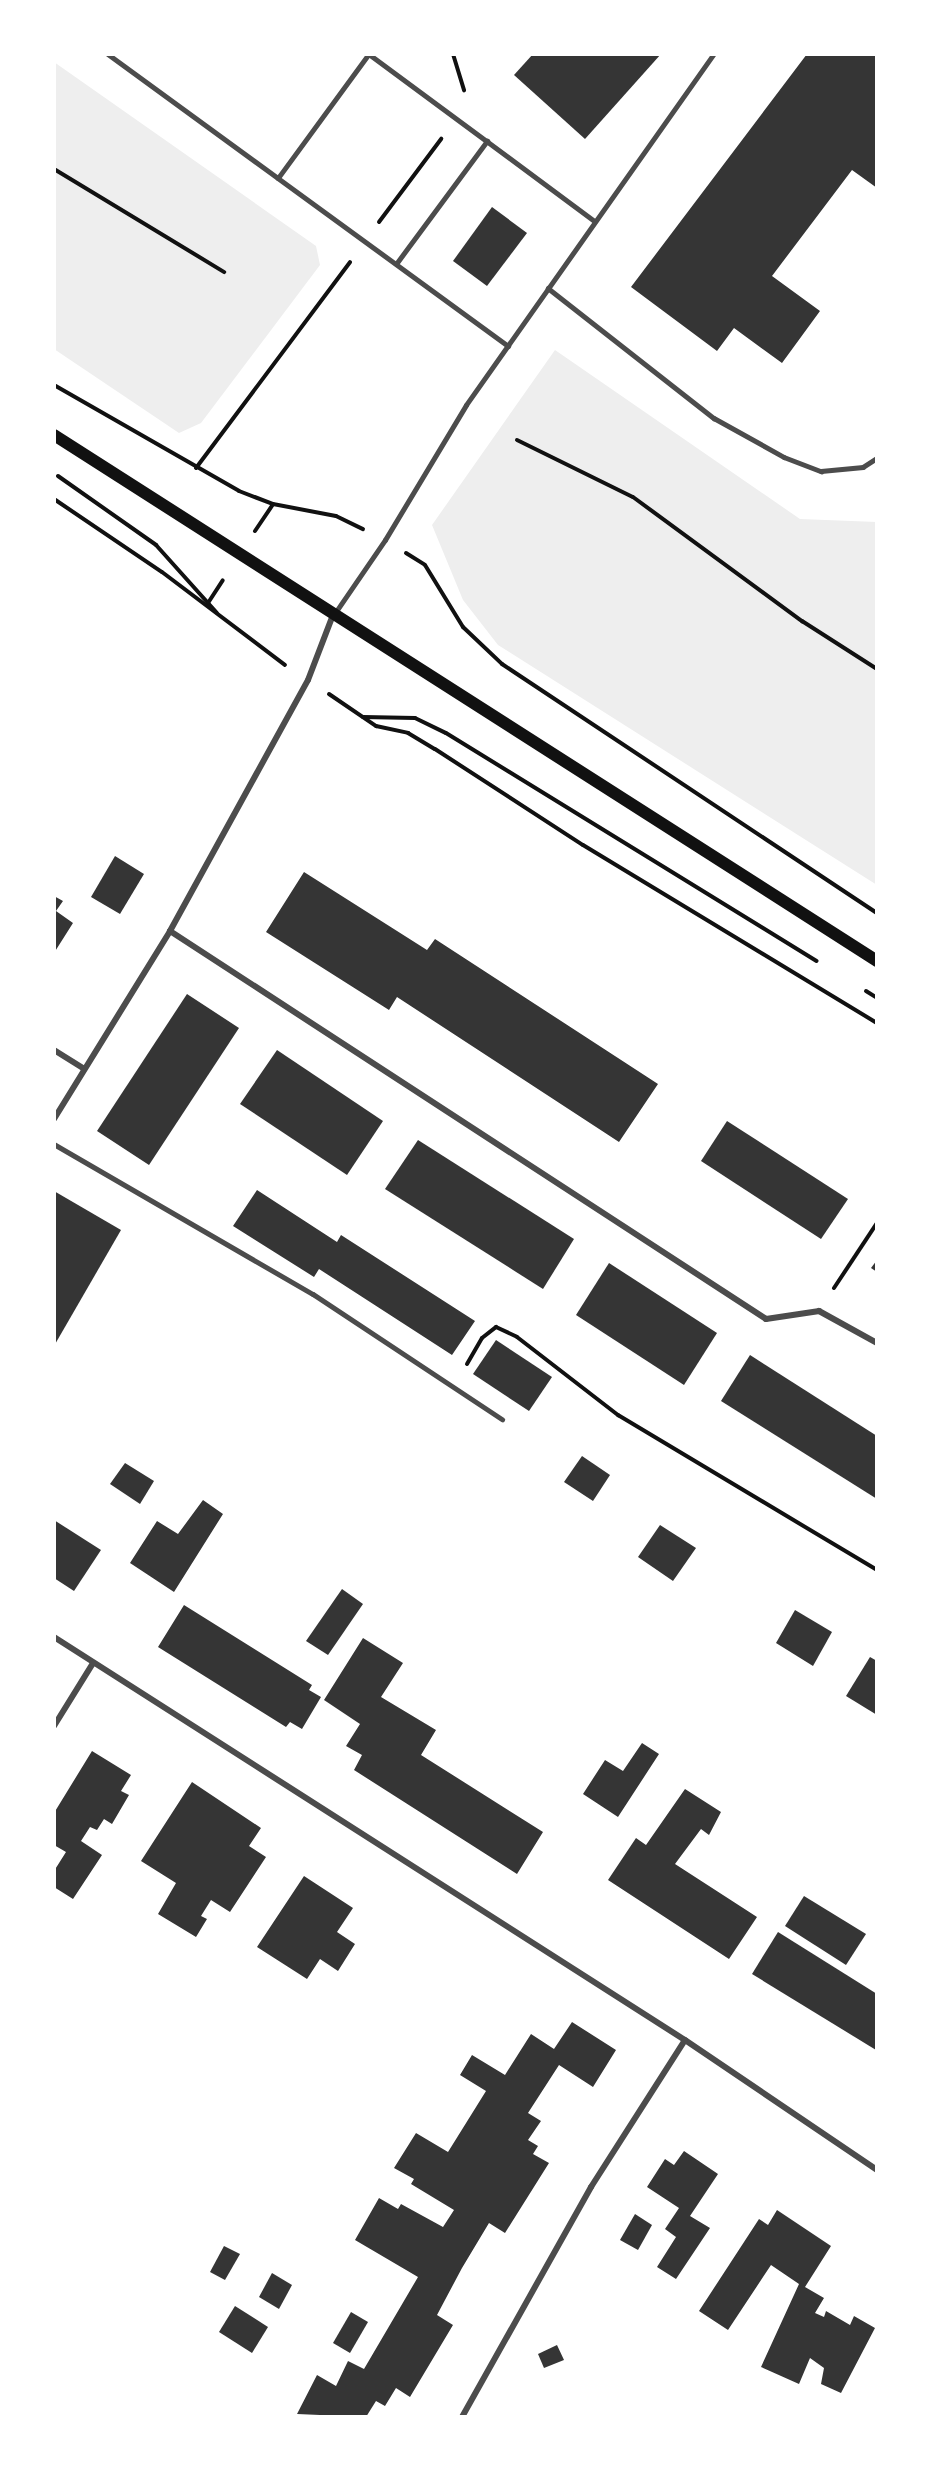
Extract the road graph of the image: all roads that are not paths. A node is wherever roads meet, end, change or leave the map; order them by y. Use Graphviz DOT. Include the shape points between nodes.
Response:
graph roads {
  1 [pos="108,54"];
  2 [pos="369,54"];
  3 [pos="714,54"];
  4 [pos="486,141"];
  5 [pos="278,178"];
  6 [pos="595,221"];
  7 [pos="396,264"];
  8 [pos="548,288"];
  9 [pos="508,346"];
  10 [pos="54,435"];
  11 [pos="877,458"];
  12 [pos="333,615"];
  13 [pos="170,931"];
  14 [pos="877,961"];
  15 [pos="54,1050"];
  16 [pos="83,1068"];
  17 [pos="54,1119"];
  18 [pos="54,1144"];
  19 [pos="877,1343"];
  20 [pos="501,1419"];
  21 [pos="54,1637"];
  22 [pos="93,1663"];
  23 [pos="54,1726"];
  24 [pos="685,2040"];
  25 [pos="877,2170"];
  26 [pos="462,2417"];
  1 -- 5 [label="lane"];
  2 -- 4 [label="lane"];
  2 -- 5 [label="lane"];
  3 -- 6 [label="lane"];
  4 -- 6 [label="lane"];
  4 -- 7 [label="lane"];
  5 -- 7 [label="lane"];
  6 -- 8 [label="lane"];
  7 -- 9 [label="lane"];
  8 -- 9 [label="lane"];
  8 -- 11 [label="lane" via="714,418 784,457 821,471 863,467"];
  9 -- 12 [label="lane" via="466,405 385,540"];
  10 -- 12 [label="main road"];
  12 -- 13 [label="street" via="308,680"];
  12 -- 14 [label="main road"];
  13 -- 16 [label="street"];
  13 -- 19 [label="street" via="766,1318 819,1311"];
  15 -- 16 [label="street"];
  16 -- 17 [label="street"];
  18 -- 20 [label="lane" via="313,1294"];
  21 -- 22 [label="street"];
  22 -- 23 [label="street"];
  22 -- 24 [label="street"];
  24 -- 25 [label="street"];
  24 -- 26 [label="street" via="591,2187"];
}
